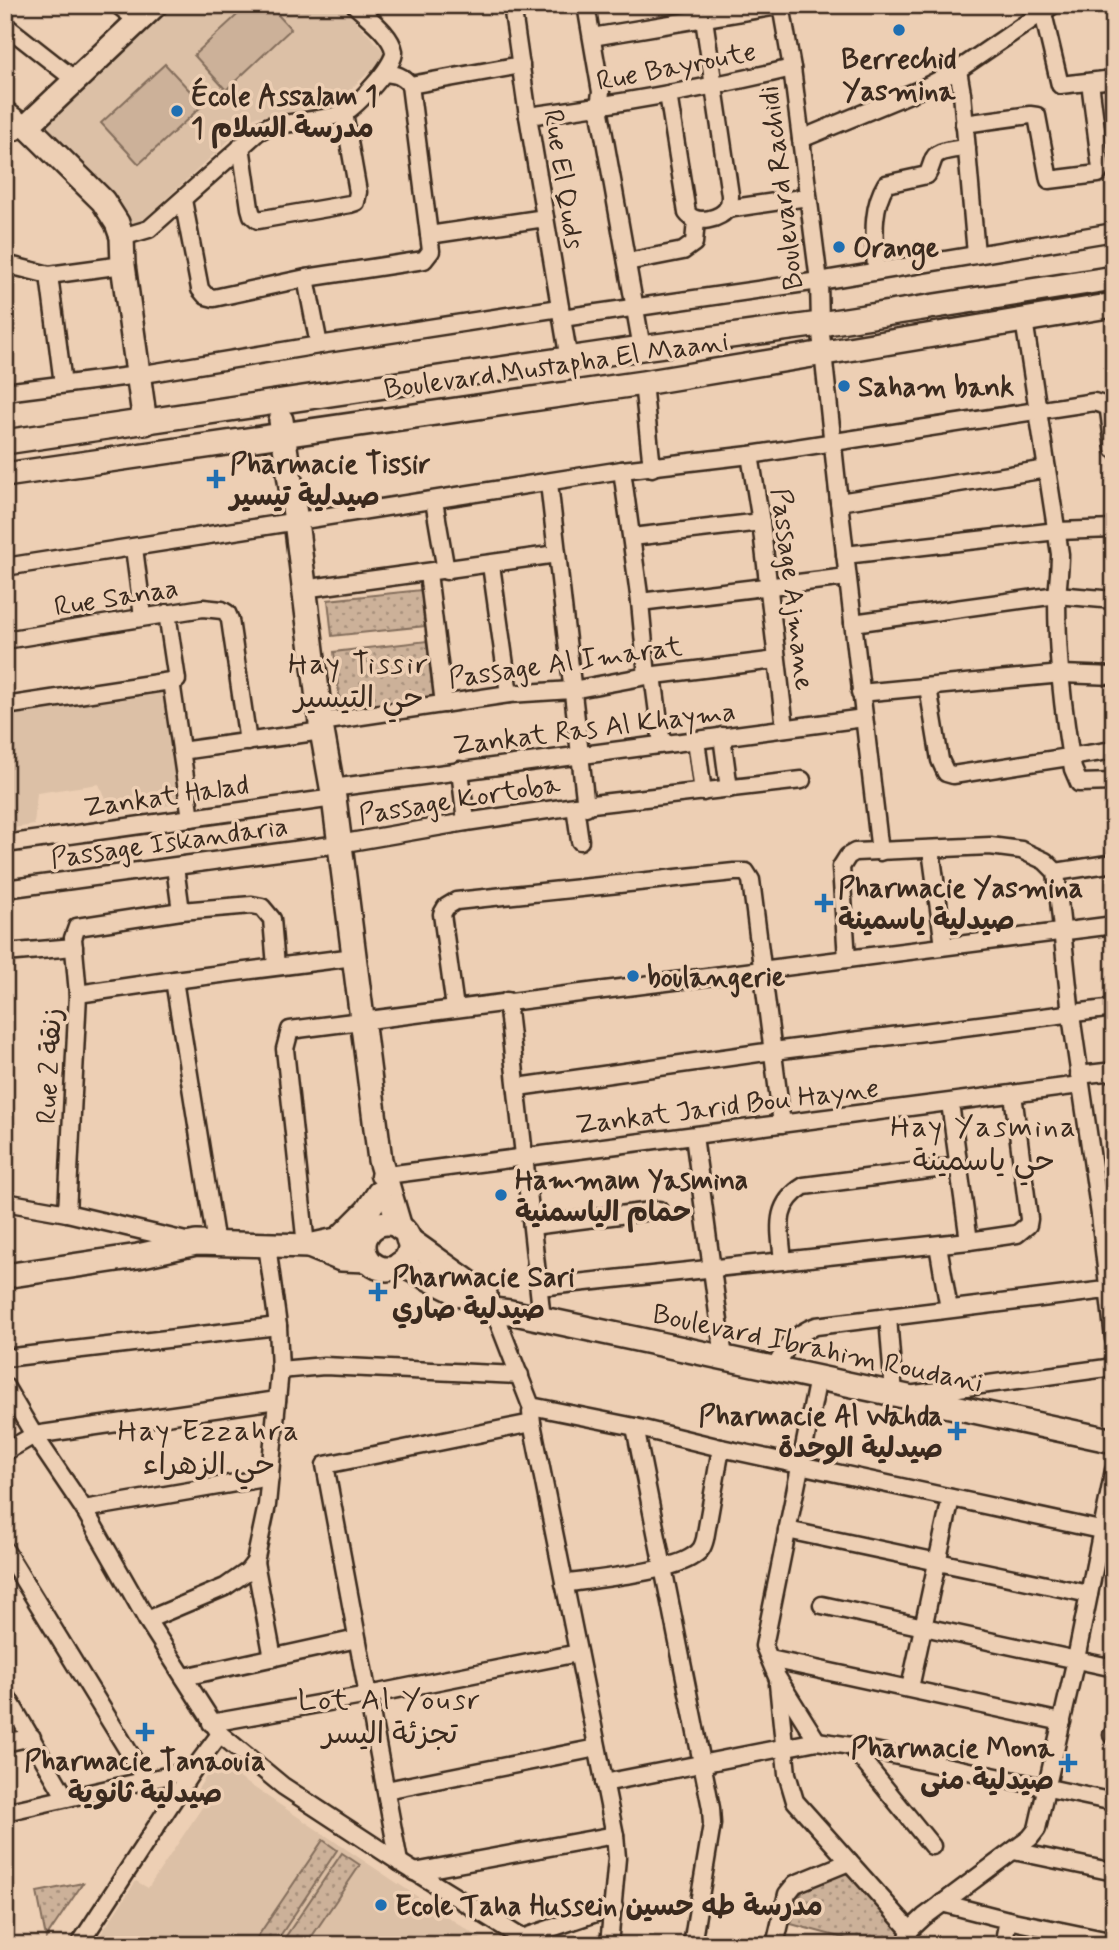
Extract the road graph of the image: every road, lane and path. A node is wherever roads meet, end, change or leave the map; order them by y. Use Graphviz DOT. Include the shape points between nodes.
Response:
graph roads {
  1 [pos="118,5"];
  2 [pos="155,5"];
  3 [pos="355,5"];
  4 [pos="512,5"];
  5 [pos="586,5"];
  6 [pos="782,5"];
  7 [pos="1048,9"];
  8 [pos="704,19"];
  9 [pos="138,21"];
  10 [pos="5,25"];
  11 [pos="592,37"];
  12 [pos="521,65"];
  13 [pos="792,68"];
  14 [pos="958,70"];
  15 [pos="385,73"];
  16 [pos="1114,79"];
  17 [pos="75,80"];
  18 [pos="1090,82"];
  19 [pos="410,85"];
  20 [pos="714,87"];
  21 [pos="668,94"];
  22 [pos="599,107"];
  23 [pos="5,109"];
  24 [pos="344,113"];
  25 [pos="528,116"];
  26 [pos="964,124"];
  27 [pos="27,127"];
  28 [pos="5,136"];
  29 [pos="801,139"];
  30 [pos="241,146"];
  31 [pos="967,148"];
  32 [pos="808,197"];
  33 [pos="183,200"];
  34 [pos="727,209"];
  35 [pos="545,218"];
  36 [pos="696,220"];
  37 [pos="1114,232"];
  38 [pos="429,235"];
  39 [pos="122,237"];
  40 [pos="976,254"];
  41 [pos="627,262"];
  42 [pos="5,264"];
  43 [pos="123,265"];
  44 [pos="876,271"];
  45 [pos="49,275"];
  46 [pos="306,278"];
  47 [pos="1114,278"];
  48 [pos="819,281"];
  49 [pos="1114,306"];
  50 [pos="635,307"];
  51 [pos="561,313"];
  52 [pos="1024,320"];
  53 [pos="820,324"];
  54 [pos="318,345"];
  55 [pos="642,348"];
  56 [pos="823,354"];
  57 [pos="569,360"];
  58 [pos="138,375"];
  59 [pos="643,383"];
  60 [pos="64,384"];
  61 [pos="5,391"];
  62 [pos="278,403"];
  63 [pos="1039,410"];
  64 [pos="145,423"];
  65 [pos="283,435"];
  66 [pos="5,442"];
  67 [pos="833,443"];
  68 [pos="1114,449"];
  69 [pos="750,456"];
  70 [pos="652,468"];
  71 [pos="1047,469"];
  72 [pos="622,470"];
  73 [pos="5,475"];
  74 [pos="549,484"];
  75 [pos="434,501"];
  76 [pos="839,502"];
  77 [pos="296,521"];
  78 [pos="761,522"];
  79 [pos="1114,529"];
  80 [pos="1057,531"];
  81 [pos="632,537"];
  82 [pos="134,548"];
  83 [pos="558,554"];
  84 [pos="845,555"];
  85 [pos="491,565"];
  86 [pos="5,567"];
  87 [pos="446,571"];
  88 [pos="428,573"];
  89 [pos="847,577"];
  90 [pos="769,586"];
  91 [pos="303,589"];
  92 [pos="1057,595"];
  93 [pos="1114,600"];
  94 [pos="640,602"];
  95 [pos="167,613"];
  96 [pos="143,617"];
  97 [pos="853,623"];
  98 [pos="5,640"];
  99 [pos="776,660"];
  100 [pos="1062,674"];
  101 [pos="650,676"];
  102 [pos="1114,676"];
  103 [pos="174,681"];
  104 [pos="928,687"];
  105 [pos="572,690"];
  106 [pos="860,692"];
  107 [pos="509,694"];
  108 [pos="444,704"];
  109 [pos="5,706"];
  110 [pos="864,718"];
  111 [pos="321,726"];
  112 [pos="785,728"];
  113 [pos="722,736"];
  114 [pos="696,740"];
  115 [pos="248,742"];
  116 [pos="662,744"];
  117 [pos="1114,750"];
  118 [pos="181,751"];
  119 [pos="579,755"];
  120 [pos="1071,758"];
  121 [pos="460,771"];
  122 [pos="802,780"];
  123 [pos="1114,782"];
  124 [pos="729,789"];
  125 [pos="703,792"];
  126 [pos="333,793"];
  127 [pos="581,807"];
  128 [pos="191,818"];
  129 [pos="466,822"];
  130 [pos="580,841"];
  131 [pos="5,844"];
  132 [pos="340,844"];
  133 [pos="931,850"];
  134 [pos="880,852"];
  135 [pos="1114,863"];
  136 [pos="175,867"];
  137 [pos="1056,872"];
  138 [pos="5,889"];
  139 [pos="181,911"];
  140 [pos="1114,925"];
  141 [pos="1062,932"];
  142 [pos="944,946"];
  143 [pos="74,947"];
  144 [pos="5,953"];
  145 [pos="354,957"];
  146 [pos="847,959"];
  147 [pos="276,966"];
  148 [pos="762,969"];
  149 [pos="174,980"];
  150 [pos="78,994"];
  151 [pos="508,1001"];
  152 [pos="454,1008"];
  153 [pos="1114,1008"];
  154 [pos="1071,1015"];
  155 [pos="362,1019"];
  156 [pos="773,1051"];
  157 [pos="1114,1071"];
  158 [pos="1080,1080"];
  159 [pos="518,1087"];
  160 [pos="1013,1094"];
  161 [pos="950,1103"];
  162 [pos="782,1124"];
  163 [pos="694,1136"];
  164 [pos="525,1158"];
  165 [pos="959,1166"];
  166 [pos="381,1176"];
  167 [pos="5,1202"];
  168 [pos="659,1210"];
  169 [pos="66,1213"];
  170 [pos="1107,1215"];
  171 [pos="532,1226"];
  172 [pos="371,1231"];
  173 [pos="404,1234"];
  174 [pos="339,1239"];
  175 [pos="969,1241"];
  176 [pos="206,1244"];
  177 [pos="267,1245"];
  178 [pos="938,1245"];
  179 [pos="308,1246"];
  180 [pos="368,1260"];
  181 [pos="783,1261"];
  182 [pos="400,1264"];
  183 [pos="712,1269"];
  184 [pos="5,1276"];
  185 [pos="540,1287"];
  186 [pos="1110,1289"];
  187 [pos="498,1306"];
  188 [pos="949,1309"];
  189 [pos="888,1317"];
  190 [pos="542,1319"];
  191 [pos="278,1326"];
  192 [pos="1114,1339"];
  193 [pos="5,1358"];
  194 [pos="724,1358"];
  195 [pos="1114,1367"];
  196 [pos="775,1369"];
  197 [pos="280,1370"];
  198 [pos="520,1375"];
  199 [pos="818,1378"];
  200 [pos="5,1386"];
  201 [pos="899,1395"];
  202 [pos="277,1400"];
  203 [pos="531,1415"];
  204 [pos="635,1427"];
  205 [pos="34,1435"];
  206 [pos="1114,1441"];
  207 [pos="721,1448"];
  208 [pos="5,1452"];
  209 [pos="800,1466"];
  210 [pos="1114,1470"];
  211 [pos="270,1477"];
  212 [pos="951,1498"];
  213 [pos="84,1509"];
  214 [pos="787,1530"];
  215 [pos="1108,1531"];
  216 [pos="937,1561"];
  217 [pos="255,1562"];
  218 [pos="8,1564"];
  219 [pos="663,1567"];
  220 [pos="564,1584"];
  221 [pos="1089,1594"];
  222 [pos="822,1605"];
  223 [pos="147,1620"];
  224 [pos="924,1626"];
  225 [pos="357,1639"];
  226 [pos="578,1654"];
  227 [pos="273,1658"];
  228 [pos="770,1659"];
  229 [pos="1076,1659"];
  230 [pos="1114,1668"];
  231 [pos="184,1677"];
  232 [pos="777,1677"];
  233 [pos="910,1688"];
  234 [pos="5,1693"];
  235 [pos="368,1695"];
  236 [pos="1062,1722"];
  237 [pos="216,1728"];
  238 [pos="32,1737"];
  239 [pos="817,1741"];
  240 [pos="5,1743"];
  241 [pos="851,1746"];
  242 [pos="597,1748"];
  243 [pos="785,1748"];
  244 [pos="701,1764"];
  245 [pos="192,1770"];
  246 [pos="146,1780"];
  247 [pos="604,1783"];
  248 [pos="1047,1788"];
  249 [pos="386,1790"];
  250 [pos="66,1798"];
  251 [pos="1114,1802"];
  252 [pos="5,1812"];
  253 [pos="615,1835"];
  254 [pos="932,1846"];
  255 [pos="1014,1851"];
  256 [pos="399,1862"];
  257 [pos="849,1862"];
  258 [pos="414,1872"];
  259 [pos="1114,1872"];
  260 [pos="942,1903"];
  261 [pos="614,1908"];
  262 [pos="1008,1920"];
  263 [pos="908,1937"];
  264 [pos="523,1942"];
  265 [pos="1106,1942"];
  266 [pos="79,1945"];
  267 [pos="609,1945"];
  268 [pos="692,1945"];
  269 [pos="775,1945"];
  270 [pos="1003,1945"];
  1 -- 9 [label="street"];
  2 -- 9 [label="street"];
  3 -- 15 [label="street" via="394,50"];
  4 -- 12 [label="street, Rue El Quds"];
  5 -- 11 [label="street"];
  6 -- 8 [label="street"];
  6 -- 13 [label="street, Boulevard Rachidi"];
  7 -- 14 [label="street"];
  7 -- 18 [label="street" via="1059,84"];
  8 -- 11 [label="street"];
  8 -- 20 [label="street"];
  9 -- 17 [label="street"];
  10 -- 17 [label="street"];
  11 -- 22 [label="street"];
  12 -- 19 [label="street"];
  12 -- 25 [label="street, Rue El Quds"];
  13 -- 20 [label="street, Rue Bayroute"];
  13 -- 29 [label="street, Boulevard Rachidi"];
  14 -- 26 [label="street"];
  14 -- 29 [label="street"];
  15 -- 19 [label="street" via="405,78"];
  15 -- 24 [label="street"];
  16 -- 18 [label="street"];
  17 -- 27 [label="street"];
  18 -- 26 [label="street" via="1098,174 1049,180 1037,116"];
  19 -- 38 [label="street"];
  20 -- 21 [label="street, Rue Bayroute"];
  20 -- 34 [label="street" via="730,195"];
  21 -- 22 [label="street, Rue Bayroute"];
  21 -- 36 [label="street" via="687,213"];
  22 -- 25 [label="street, Rue Bayroute"];
  22 -- 41 [label="street"];
  23 -- 27 [label="street"];
  24 -- 30 [label="street" via="269,127"];
  24 -- 30 [label="street" via="358,192 356,202 350,204 258,220 250,208"];
  25 -- 35 [label="street, Rue El Quds"];
  26 -- 31 [label="street"];
  27 -- 28 [label="street"];
  27 -- 39 [label="street" via="103,201"];
  29 -- 32 [label="street, Boulevard Rachidi"];
  30 -- 33 [label="street"];
  31 -- 40 [label="street"];
  31 -- 44 [label="street" via="939,153 927,175 886,184 875,212"];
  32 -- 34 [label="street"];
  32 -- 48 [label="street, Boulevard Rachidi"];
  33 -- 39 [label="street" via="149,229"];
  33 -- 46 [label="street" via="199,283 206,296"];
  34 -- 36 [label="street" via="722,215"];
  35 -- 38 [label="street"];
  35 -- 51 [label="street, Rue El Quds"];
  36 -- 41 [label="street" via="694,243 683,251"];
  37 -- 40 [label="street"];
  38 -- 46 [label="street" via="431,251 424,260"];
  39 -- 43 [label="street"];
  40 -- 44 [label="street"];
  41 -- 50 [label="street"];
  42 -- 45 [label="street"];
  43 -- 45 [label="street"];
  43 -- 58 [label="street"];
  44 -- 48 [label="street"];
  45 -- 60 [label="street"];
  46 -- 54 [label="street"];
  47 -- 53 [label="street, Boulevard Mustapha El Maani"];
  48 -- 50 [label="street"];
  48 -- 53 [label="street, Boulevard Rachidi"];
  49 -- 52 [label="street, Boulevard Mustapha El Maani"];
  50 -- 51 [label="street"];
  50 -- 55 [label="street"];
  51 -- 54 [label="street"];
  51 -- 57 [label="street, Rue El Quds"];
  52 -- 56 [label="street, Boulevard Mustapha El Maani"];
  52 -- 63 [label="street"];
  53 -- 55 [label="street, Boulevard Mustapha El Maani"];
  53 -- 56 [label="street, Boulevard Rachidi"];
  54 -- 58 [label="street"];
  55 -- 57 [label="street, Boulevard Mustapha El Maani"];
  56 -- 59 [label="street, Boulevard Mustapha El Maani"];
  56 -- 67 [label="street, Boulevard Rachidi"];
  57 -- 62 [label="street, Boulevard Mustapha El Maani"];
  58 -- 60 [label="street"];
  58 -- 64 [label="street"];
  59 -- 65 [label="street, Boulevard Mustapha El Maani"];
  59 -- 70 [label="street"];
  60 -- 61 [label="street"];
  62 -- 64 [label="street, Boulevard Mustapha El Maani"];
  62 -- 65 [label="street"];
  63 -- 67 [label="street"];
  63 -- 68 [label="street" via="1094,402 1107,406"];
  63 -- 71 [label="street"];
  64 -- 66 [label="street, Boulevard Mustapha El Maani"];
  65 -- 73 [label="street, Boulevard Mustapha El Maani"];
  65 -- 77 [label="street"];
  67 -- 69 [label="street"];
  67 -- 76 [label="street, Boulevard Rachidi"];
  69 -- 70 [label="street"];
  69 -- 78 [label="street, Passage Ajmane"];
  70 -- 72 [label="street"];
  71 -- 76 [label="street"];
  71 -- 80 [label="street"];
  72 -- 74 [label="street"];
  72 -- 81 [label="street"];
  74 -- 75 [label="street"];
  74 -- 83 [label="street"];
  75 -- 77 [label="street"];
  75 -- 87 [label="street"];
  76 -- 84 [label="street, Boulevard Rachidi"];
  77 -- 82 [label="street"];
  77 -- 91 [label="street"];
  78 -- 81 [label="street"];
  78 -- 90 [label="street, Passage Ajmane"];
  79 -- 80 [label="street"];
  80 -- 84 [label="street"];
  80 -- 92 [label="street" via="1061,577"];
  81 -- 94 [label="street"];
  82 -- 86 [label="street"];
  82 -- 96 [label="street"];
  83 -- 85 [label="street"];
  83 -- 105 [label="street"];
  84 -- 89 [label="street, Boulevard Rachidi"];
  85 -- 87 [label="street"];
  85 -- 107 [label="street"];
  87 -- 88 [label="street"];
  88 -- 91 [label="street"];
  88 -- 108 [label="street"];
  89 -- 90 [label="street"];
  89 -- 97 [label="street, Boulevard Rachidi"];
  90 -- 94 [label="street"];
  90 -- 99 [label="street, Passage Ajmane"];
  91 -- 111 [label="street"];
  92 -- 93 [label="street"];
  92 -- 97 [label="street"];
  92 -- 100 [label="street"];
  94 -- 101 [label="street"];
  95 -- 96 [label="street, Rue Sanaa"];
  95 -- 103 [label="street"];
  95 -- 115 [label="street, Rue Sanaa" via="214,608 227,613"];
  96 -- 98 [label="street, Rue Sanaa"];
  97 -- 106 [label="street, Boulevard Rachidi"];
  99 -- 101 [label="street, Passage Al Imarat"];
  99 -- 112 [label="street, Passage Ajmane"];
  100 -- 102 [label="street"];
  100 -- 104 [label="street"];
  100 -- 120 [label="street"];
  101 -- 105 [label="street, Passage Al Imarat"];
  101 -- 116 [label="street"];
  103 -- 109 [label="street"];
  103 -- 118 [label="street"];
  104 -- 106 [label="street"];
  104 -- 120 [label="street" via="946,773"];
  105 -- 107 [label="street, Passage Al Imarat"];
  105 -- 119 [label="street"];
  106 -- 110 [label="street, Boulevard Rachidi"];
  107 -- 108 [label="street, Passage Al Imarat"];
  108 -- 111 [label="street, Passage Al Imarat"];
  110 -- 112 [label="street, Zankat Ras Al Khayma"];
  110 -- 134 [label="street, Boulevard Rachidi"];
  111 -- 115 [label="street, Passage Al Imarat"];
  111 -- 126 [label="street"];
  112 -- 113 [label="street, Zankat Ras Al Khayma"];
  113 -- 114 [label="street, Zankat Ras Al Khayma"];
  113 -- 124 [label="street"];
  114 -- 116 [label="street, Zankat Ras Al Khayma"];
  114 -- 125 [label="street"];
  115 -- 118 [label="street, Passage Al Imarat"];
  116 -- 119 [label="street, Zankat Ras Al Khayma"];
  117 -- 120 [label="street"];
  118 -- 128 [label="street"];
  119 -- 121 [label="street, Zankat Ras Al Khayma"];
  119 -- 127 [label="street"];
  120 -- 123 [label="street" via="1079,783"];
  121 -- 126 [label="street, Zankat Ras Al Khayma"];
  121 -- 129 [label="street"];
  122 -- 124 [label="street, Passage Kortoba"];
  124 -- 125 [label="street, Passage Kortoba"];
  125 -- 127 [label="street, Passage Kortoba"];
  126 -- 128 [label="street, Zankat Halad"];
  126 -- 132 [label="street"];
  127 -- 129 [label="street, Passage Kortoba"];
  127 -- 130 [label="street"];
  128 -- 131 [label="street, Zankat Halad"];
  129 -- 132 [label="street, Passage Kortoba"];
  132 -- 136 [label="street, Passage Iskandaria"];
  132 -- 145 [label="street"];
  133 -- 134 [label="street"];
  133 -- 137 [label="street" via="990,846 1021,850"];
  133 -- 142 [label="street"];
  134 -- 146 [label="street" via="855,852 841,867"];
  135 -- 137 [label="street"];
  136 -- 138 [label="street, Passage Iskandaria"];
  136 -- 139 [label="street"];
  137 -- 141 [label="street"];
  139 -- 143 [label="street, Rue 2 زنقة" via="82,925 74,932"];
  139 -- 147 [label="street" via="262,906 272,919"];
  140 -- 141 [label="street"];
  141 -- 142 [label="street"];
  141 -- 154 [label="street"];
  142 -- 146 [label="street"];
  143 -- 144 [label="street"];
  143 -- 150 [label="street, Rue 2 زنقة"];
  145 -- 147 [label="street"];
  145 -- 155 [label="street"];
  146 -- 148 [label="street"];
  147 -- 149 [label="street"];
  148 -- 151 [label="street"];
  148 -- 152 [label="street" via="751,880 746,872 456,901 442,914"];
  148 -- 156 [label="street"];
  149 -- 150 [label="street"];
  149 -- 176 [label="street"];
  150 -- 169 [label="street, Rue 2 زنقة"];
  151 -- 152 [label="street"];
  151 -- 159 [label="street"];
  152 -- 155 [label="street"];
  153 -- 154 [label="street"];
  154 -- 156 [label="street"];
  154 -- 158 [label="street"];
  155 -- 166 [label="street"];
  155 -- 179 [label="street" via="290,1030 286,1039"];
  156 -- 159 [label="street"];
  156 -- 162 [label="street"];
  157 -- 158 [label="street, Zankat Jarid Bou Hayne"];
  158 -- 160 [label="street, Zankat Jarid Bou Hayne"];
  158 -- 170 [label="street"];
  159 -- 164 [label="street"];
  160 -- 161 [label="street, Zankat Jarid Bou Hayne"];
  160 -- 175 [label="street" via="1028,1225 1017,1234"];
  161 -- 162 [label="street, Zankat Jarid Bou Hayne"];
  161 -- 165 [label="street"];
  162 -- 163 [label="street, Zankat Jarid Bou Hayne"];
  163 -- 164 [label="street, Zankat Jarid Bou Hayne"];
  163 -- 183 [label="street"];
  164 -- 166 [label="street, Zankat Jarid Bou Hayne"];
  164 -- 171 [label="street"];
  165 -- 175 [label="street"];
  165 -- 181 [label="street" via="804,1186 784,1203 780,1228"];
  166 -- 172 [label="street"];
  166 -- 173 [label="street"];
  166 -- 174 [label="street" via="360,1219"];
  167 -- 169 [label="street"];
  168 -- 171 [label="street"];
  169 -- 176 [label="street"];
  170 -- 186 [label="street"];
  171 -- 185 [label="street"];
  172 -- 173 [label="street" via="387,1223"];
  172 -- 174 [label="street"];
  172 -- 180 [label="street" via="364,1247"];
  173 -- 182 [label="street" via="408,1253"];
  173 -- 187 [label="street, Boulevard Ibrahim Roudani"];
  174 -- 179 [label="street"];
  175 -- 178 [label="street"];
  176 -- 177 [label="street"];
  176 -- 184 [label="street"];
  177 -- 179 [label="street"];
  177 -- 191 [label="street"];
  178 -- 181 [label="street"];
  178 -- 188 [label="street"];
  179 -- 180 [label="street" via="341,1259"];
  180 -- 182 [label="street" via="385,1269"];
  181 -- 183 [label="street"];
  182 -- 187 [label="street, Boulevard Ibrahim Roudani"];
  183 -- 185 [label="street"];
  183 -- 194 [label="street"];
  185 -- 190 [label="street"];
  186 -- 188 [label="street"];
  186 -- 192 [label="street"];
  187 -- 190 [label="street, Boulevard Ibrahim Roudani"];
  187 -- 198 [label="street"];
  188 -- 189 [label="street"];
  189 -- 196 [label="street" via="806,1330 790,1340"];
  189 -- 201 [label="street"];
  190 -- 194 [label="street, Boulevard Ibrahim Roudani"];
  191 -- 193 [label="street"];
  191 -- 197 [label="street"];
  194 -- 196 [label="street, Boulevard Ibrahim Roudani"];
  195 -- 201 [label="street"];
  196 -- 199 [label="street, Boulevard Ibrahim Roudani"];
  197 -- 198 [label="street" via="324,1366"];
  197 -- 202 [label="street"];
  198 -- 203 [label="street"];
  199 -- 201 [label="street, Boulevard Ibrahim Roudani"];
  199 -- 209 [label="street"];
  200 -- 205 [label="street"];
  201 -- 206 [label="street, Boulevard Ibrahim Roudani"];
  202 -- 205 [label="street"];
  202 -- 211 [label="street"];
  203 -- 204 [label="street"];
  203 -- 220 [label="street"];
  203 -- 225 [label="street" via="325,1465"];
  204 -- 207 [label="street"];
  204 -- 219 [label="street"];
  205 -- 208 [label="street"];
  205 -- 213 [label="street"];
  207 -- 209 [label="street"];
  207 -- 219 [label="street" via="702,1549 685,1561"];
  209 -- 212 [label="street"];
  209 -- 214 [label="street"];
  210 -- 215 [label="street"];
  211 -- 213 [label="street"];
  211 -- 217 [label="street"];
  212 -- 215 [label="street"];
  212 -- 216 [label="street"];
  213 -- 223 [label="street"];
  214 -- 216 [label="street"];
  214 -- 228 [label="street" via="765,1638"];
  215 -- 221 [label="street"];
  216 -- 221 [label="street"];
  216 -- 224 [label="street"];
  217 -- 223 [label="street" via="225,1587"];
  217 -- 227 [label="street"];
  218 -- 246 [label="street"];
  219 -- 220 [label="street"];
  219 -- 244 [label="street"];
  220 -- 226 [label="street"];
  221 -- 229 [label="street"];
  222 -- 224 [label="street"];
  223 -- 231 [label="street"];
  224 -- 229 [label="street"];
  224 -- 233 [label="street"];
  225 -- 227 [label="street"];
  225 -- 235 [label="street"];
  226 -- 235 [label="street"];
  226 -- 242 [label="street"];
  227 -- 231 [label="street"];
  228 -- 232 [label="street"];
  228 -- 233 [label="street"];
  229 -- 230 [label="street"];
  229 -- 236 [label="street"];
  231 -- 237 [label="street"];
  232 -- 239 [label="street"];
  232 -- 243 [label="street"];
  233 -- 236 [label="street"];
  234 -- 238 [label="street"];
  235 -- 237 [label="street"];
  235 -- 249 [label="street"];
  236 -- 248 [label="street"];
  237 -- 245 [label="street"];
  237 -- 256 [label="street" via="283,1786"];
  238 -- 240 [label="street"];
  238 -- 250 [label="street"];
  239 -- 241 [label="street"];
  239 -- 243 [label="street"];
  241 -- 248 [label="street"];
  241 -- 254 [label="street"];
  242 -- 247 [label="street"];
  242 -- 249 [label="street"];
  243 -- 244 [label="street"];
  243 -- 257 [label="street" via="795,1801"];
  244 -- 247 [label="street"];
  244 -- 268 [label="street" via="712,1824"];
  245 -- 246 [label="street"];
  245 -- 266 [label="street"];
  246 -- 250 [label="street"];
  247 -- 253 [label="street"];
  248 -- 251 [label="street"];
  248 -- 255 [label="street" via="1037,1829"];
  249 -- 256 [label="street"];
  250 -- 252 [label="street"];
  253 -- 258 [label="street"];
  253 -- 261 [label="street"];
  255 -- 259 [label="street"];
  255 -- 260 [label="street"];
  256 -- 258 [label="street"];
  257 -- 263 [label="street"];
  257 -- 269 [label="street" via="795,1884 787,1894"];
  258 -- 264 [label="street"];
  260 -- 262 [label="street"];
  260 -- 263 [label="street"];
  261 -- 264 [label="street"];
  261 -- 267 [label="street"];
  262 -- 265 [label="street"];
  262 -- 270 [label="street"];
}
